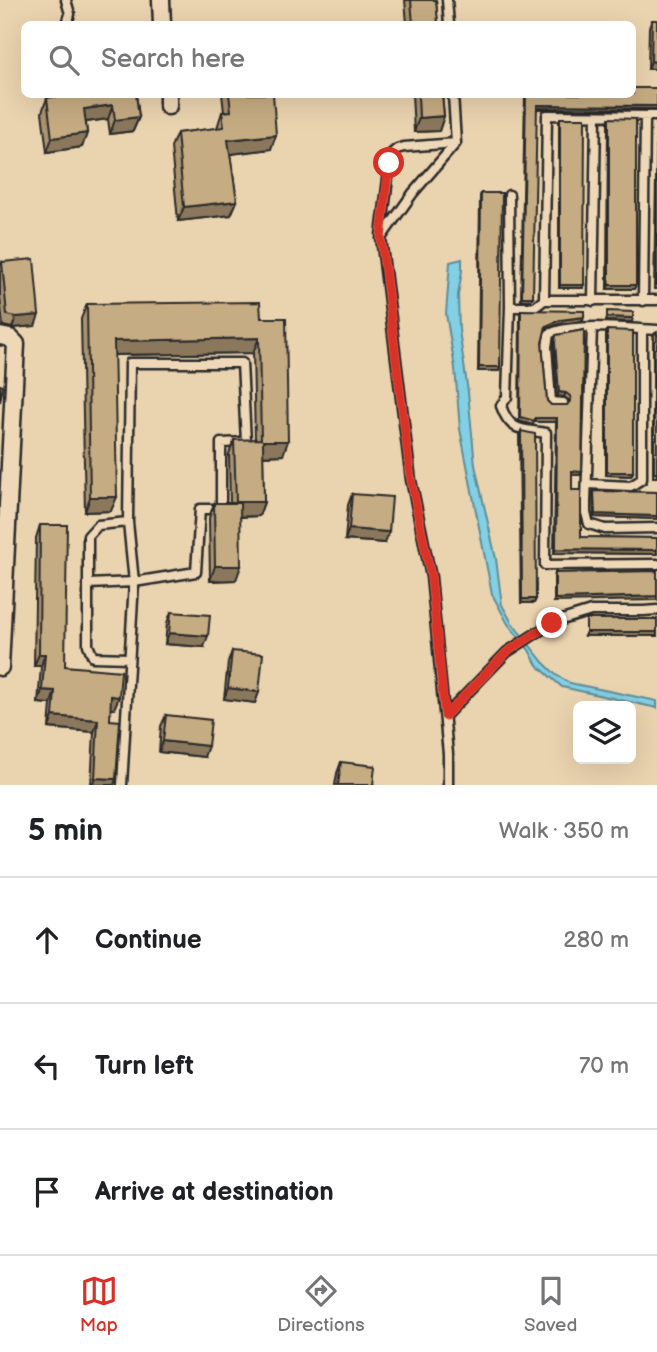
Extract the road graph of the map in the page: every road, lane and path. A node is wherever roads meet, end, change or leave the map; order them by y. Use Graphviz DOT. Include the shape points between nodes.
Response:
graph roads {
  1 [pos="66,0"];
  2 [pos="161,0"];
  3 [pos="447,0"];
  4 [pos="68,21"];
  5 [pos="162,21"];
  6 [pos="449,21"];
  7 [pos="453,98"];
  8 [pos="596,116"];
  9 [pos="645,116"];
  10 [pos="657,116"];
  11 [pos="456,144"];
  12 [pos="509,195"];
  13 [pos="381,238"];
  14 [pos="544,300"];
  15 [pos="657,300"];
  16 [pos="593,301"];
  17 [pos="643,301"];
  18 [pos="510,307"];
  19 [pos="592,328"];
  20 [pos="642,330"];
  21 [pos="657,330"];
  22 [pos="0,336"];
  23 [pos="563,402"];
  24 [pos="587,484"];
  25 [pos="128,522"];
  26 [pos="657,528"];
  27 [pos="657,564"];
  28 [pos="134,582"];
  29 [pos="88,584"];
  30 [pos="657,610"];
  31 [pos="130,658"];
  32 [pos="0,667"];
  33 [pos="445,716"];
  34 [pos="122,785"];
  35 [pos="448,785"];
  1 -- 4 [label="lane"];
  2 -- 5 [label="street"];
  3 -- 6 [label="lane"];
  7 -- 11 [label="lane"];
  8 -- 9 [label="lane"];
  8 -- 14 [label="lane" via="547,115"];
  8 -- 16 [label="lane"];
  9 -- 10 [label="lane"];
  9 -- 17 [label="lane"];
  11 -- 13 [label="lane"];
  11 -- 13 [label="lane" via="404,147 391,154"];
  12 -- 18 [label="lane"];
  13 -- 33 [label="lane" via="411,480 431,577"];
  14 -- 16 [label="lane"];
  14 -- 18 [label="lane" via="535,307"];
  15 -- 17 [label="lane"];
  16 -- 17 [label="lane"];
  18 -- 27 [label="lane" via="508,397 501,406 514,428 546,433 545,565"];
  19 -- 20 [label="lane"];
  19 -- 23 [label="lane" via="559,329 550,334 551,402"];
  19 -- 24 [label="lane"];
  20 -- 21 [label="lane"];
  20 -- 24 [label="lane" via="642,479 631,486"];
  22 -- 32 [label="street" via="16,344"];
  24 -- 26 [label="lane" via="589,523 605,529"];
  25 -- 28 [label="lane"];
  25 -- 28 [label="lane" via="130,363 242,363 246,442 221,443 221,509 200,509 196,572"];
  25 -- 29 [label="lane" via="98,525 88,537"];
  28 -- 29 [label="lane"];
  28 -- 31 [label="lane"];
  29 -- 31 [label="lane" via="88,645 93,657"];
  30 -- 33 [label="lane" via="591,611 552,623 507,652"];
  31 -- 34 [label="lane"];
  33 -- 35 [label="lane"];
}
